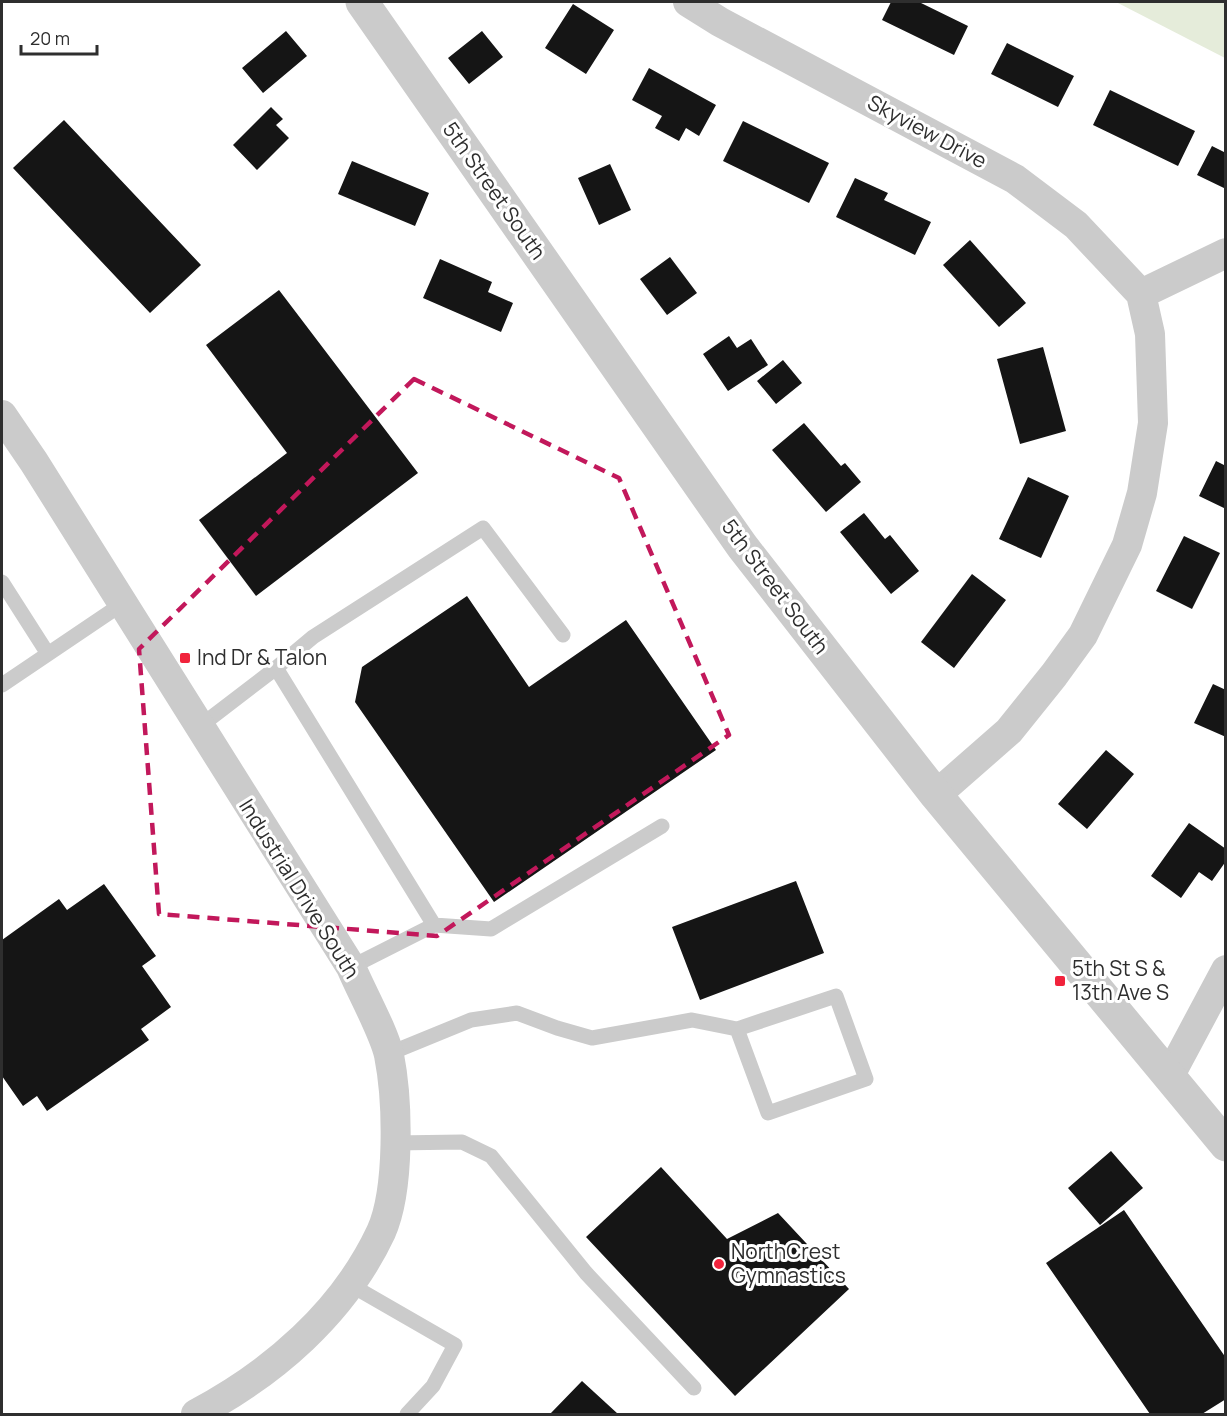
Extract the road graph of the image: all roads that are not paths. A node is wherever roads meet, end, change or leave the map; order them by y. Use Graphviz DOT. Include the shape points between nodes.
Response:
graph roads {
  1 [pos="362,2"];
  2 [pos="688,2"];
  3 [pos="1226,253"];
  4 [pos="1141,294"];
  5 [pos="5,425"];
  6 [pos="2,582"];
  7 [pos="122,604"];
  8 [pos="563,635"];
  9 [pos="48,654"];
  10 [pos="276,668"];
  11 [pos="2,685"];
  12 [pos="199,727"];
  13 [pos="936,795"];
  14 [pos="662,826"];
  15 [pos="434,926"];
  16 [pos="351,967"];
  17 [pos="1226,970"];
  18 [pos="737,1029"];
  19 [pos="388,1054"];
  20 [pos="1170,1075"];
  21 [pos="394,1143"];
  22 [pos="1226,1145"];
  23 [pos="349,1284"];
  24 [pos="694,1388"];
  25 [pos="196,1414"];
  26 [pos="407,1414"];
  1 -- 13 [label="street, 5th Street South" via="742,546"];
  2 -- 4 [label="street, Skyview Drive" via="1015,179 1076,225"];
  3 -- 4 [label="street"];
  4 -- 13 [label="street" via="1150,334 1153,423 1142,493 1127,545 1083,635 1054,675 1009,731"];
  5 -- 7 [label="street, Industrial Drive South"];
  6 -- 9 [label="lane"];
  7 -- 9 [label="lane"];
  7 -- 12 [label="street, Industrial Drive South"];
  8 -- 10 [label="lane" via="483,528 313,637"];
  9 -- 11 [label="lane"];
  10 -- 12 [label="lane"];
  10 -- 15 [label="lane"];
  12 -- 16 [label="street, Industrial Drive South"];
  13 -- 20 [label="street, 5th Street South"];
  14 -- 15 [label="lane" via="491,930"];
  15 -- 16 [label="lane"];
  16 -- 19 [label="street, Industrial Drive South"];
  17 -- 20 [label="street"];
  18 -- 18 [label="lane" via="836,996 867,1079 768,1113"];
  18 -- 19 [label="lane" via="692,1020 592,1038 517,1013 471,1020"];
  19 -- 21 [label="street, Industrial Drive South"];
  20 -- 22 [label="street, 5th Street South"];
  21 -- 23 [label="street, Industrial Drive South" via="394,1180 382,1230"];
  21 -- 24 [label="lane" via="462,1142 491,1156 586,1273"];
  23 -- 25 [label="street, Industrial Drive South" via="326,1315 285,1357 225,1399"];
  23 -- 26 [label="lane" via="455,1345 433,1386"];
}
